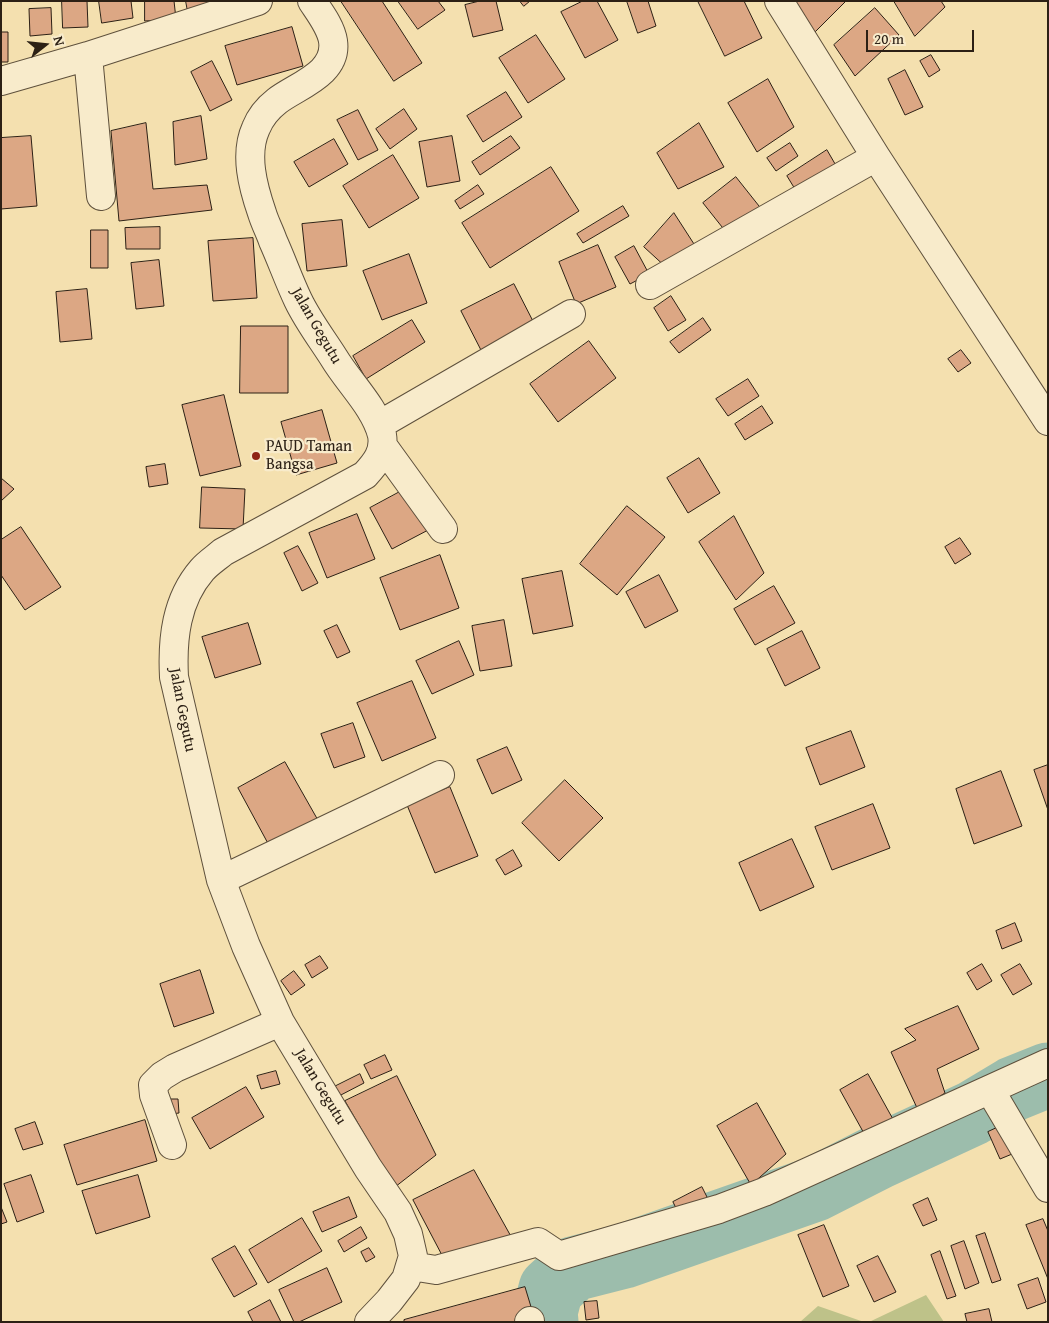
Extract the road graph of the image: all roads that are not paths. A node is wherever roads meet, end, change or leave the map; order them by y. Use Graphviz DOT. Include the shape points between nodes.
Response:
graph roads {
  1 [pos="258,1"];
  2 [pos="312,1"];
  3 [pos="779,1"];
  4 [pos="88,56"];
  5 [pos="1,81"];
  6 [pos="876,157"];
  7 [pos="101,196"];
  8 [pos="650,285"];
  9 [pos="571,314"];
  10 [pos="1048,421"];
  11 [pos="381,436"];
  12 [pos="443,529"];
  13 [pos="440,775"];
  14 [pos="221,880"];
  15 [pos="280,1022"];
  16 [pos="1048,1063"];
  17 [pos="996,1101"];
  18 [pos="172,1145"];
  19 [pos="1048,1188"];
  20 [pos="411,1266"];
  21 [pos="369,1322"];
  1 -- 4 [label="street"];
  2 -- 11 [label="street, Jalan Gegutu" via="333,41 331,57 317,75 277,101 262,118 252,138 250,160 261,213 299,302 368,407"];
  3 -- 6 [label="street"];
  4 -- 5 [label="street"];
  4 -- 7 [label="street"];
  6 -- 8 [label="street"];
  6 -- 10 [label="street"];
  9 -- 11 [label="street"];
  11 -- 12 [label="street"];
  11 -- 14 [label="street, Jalan Gegutu" via="378,462 365,475 223,552 203,569 180,606 175,630 174,677"];
  13 -- 14 [label="street"];
  14 -- 15 [label="street, Jalan Gegutu"];
  15 -- 18 [label="street" via="174,1068 153,1085"];
  15 -- 20 [label="street, Jalan Gegutu" via="398,1212 408,1234 413,1256"];
  16 -- 17 [label="street"];
  17 -- 19 [label="street"];
  17 -- 20 [label="street" via="719,1209 560,1256 538,1242 436,1270"];
  20 -- 21 [label="street" via="406,1279"];
}
